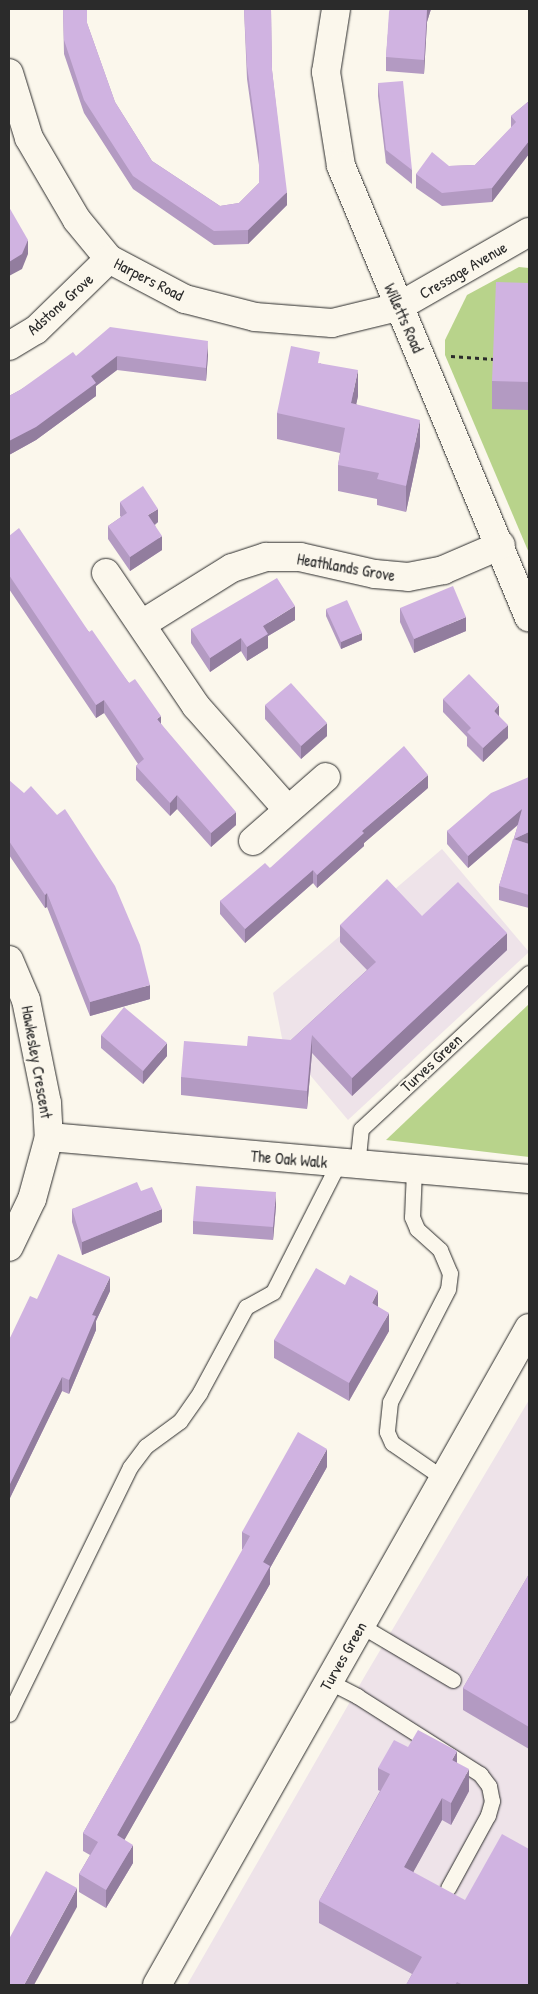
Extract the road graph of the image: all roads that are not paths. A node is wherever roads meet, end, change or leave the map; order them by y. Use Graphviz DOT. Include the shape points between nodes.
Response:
graph roads {
  1 [pos="336,9"];
  2 [pos="9,73"];
  3 [pos="529,232"];
  4 [pos="109,259"];
  5 [pos="398,307"];
  6 [pos="9,346"];
  7 [pos="501,545"];
  8 [pos="106,573"];
  9 [pos="529,617"];
  10 [pos="142,624"];
  11 [pos="326,777"];
  12 [pos="287,809"];
  13 [pos="253,841"];
  14 [pos="9,960"];
  15 [pos="529,973"];
  16 [pos="49,1137"];
  17 [pos="348,1165"];
  18 [pos="414,1170"];
  19 [pos="529,1179"];
  20 [pos="9,1247"];
  21 [pos="529,1328"];
  22 [pos="444,1478"];
  23 [pos="360,1625"];
  24 [pos="454,1680"];
  25 [pos="328,1681"];
  26 [pos="9,1714"];
  27 [pos="448,1888"];
  28 [pos="157,1985"];
  1 -- 5 [label="street, Willetts Road" via="326,72 341,166"];
  2 -- 4 [label="street, Harpers Road" via="28,138 77,220"];
  3 -- 5 [label="street, Cressage Avenue"];
  4 -- 5 [label="street, Harpers Road" via="185,299 254,317 332,323"];
  4 -- 6 [label="street, Adstone Grove" via="36,330"];
  5 -- 7 [label="street, Willetts Road"];
  7 -- 9 [label="street, Willetts Road"];
  7 -- 10 [label="street, Heathlands Grove" via="443,570 408,577 375,574 300,557 266,557 232,568"];
  8 -- 10 [label="street"];
  10 -- 12 [label="street" via="196,706"];
  11 -- 12 [label="street"];
  12 -- 13 [label="street"];
  14 -- 16 [label="street, Hawkesley Crescent" via="26,1000 47,1103"];
  15 -- 17 [label="lane, Turves Green" via="361,1129"];
  16 -- 17 [label="street, The Oak Walk"];
  16 -- 20 [label="street, Hawkesley Crescent" via="32,1199"];
  17 -- 18 [label="street, The Oak Walk"];
  17 -- 26 [label="lane" via="273,1292 246,1307 200,1392 180,1421 146,1446 130,1466"];
  18 -- 19 [label="street, The Oak Walk"];
  18 -- 22 [label="lane" via="412,1217 417,1229 440,1250 450,1273 448,1289 390,1402 387,1432 392,1443"];
  21 -- 22 [label="street, Turves Green"];
  22 -- 23 [label="street, Turves Green"];
  23 -- 24 [label="lane"];
  23 -- 25 [label="street, Turves Green"];
  25 -- 27 [label="lane" via="480,1774 489,1786 492,1802 488,1815"];
  25 -- 28 [label="street, Turves Green"];
}
